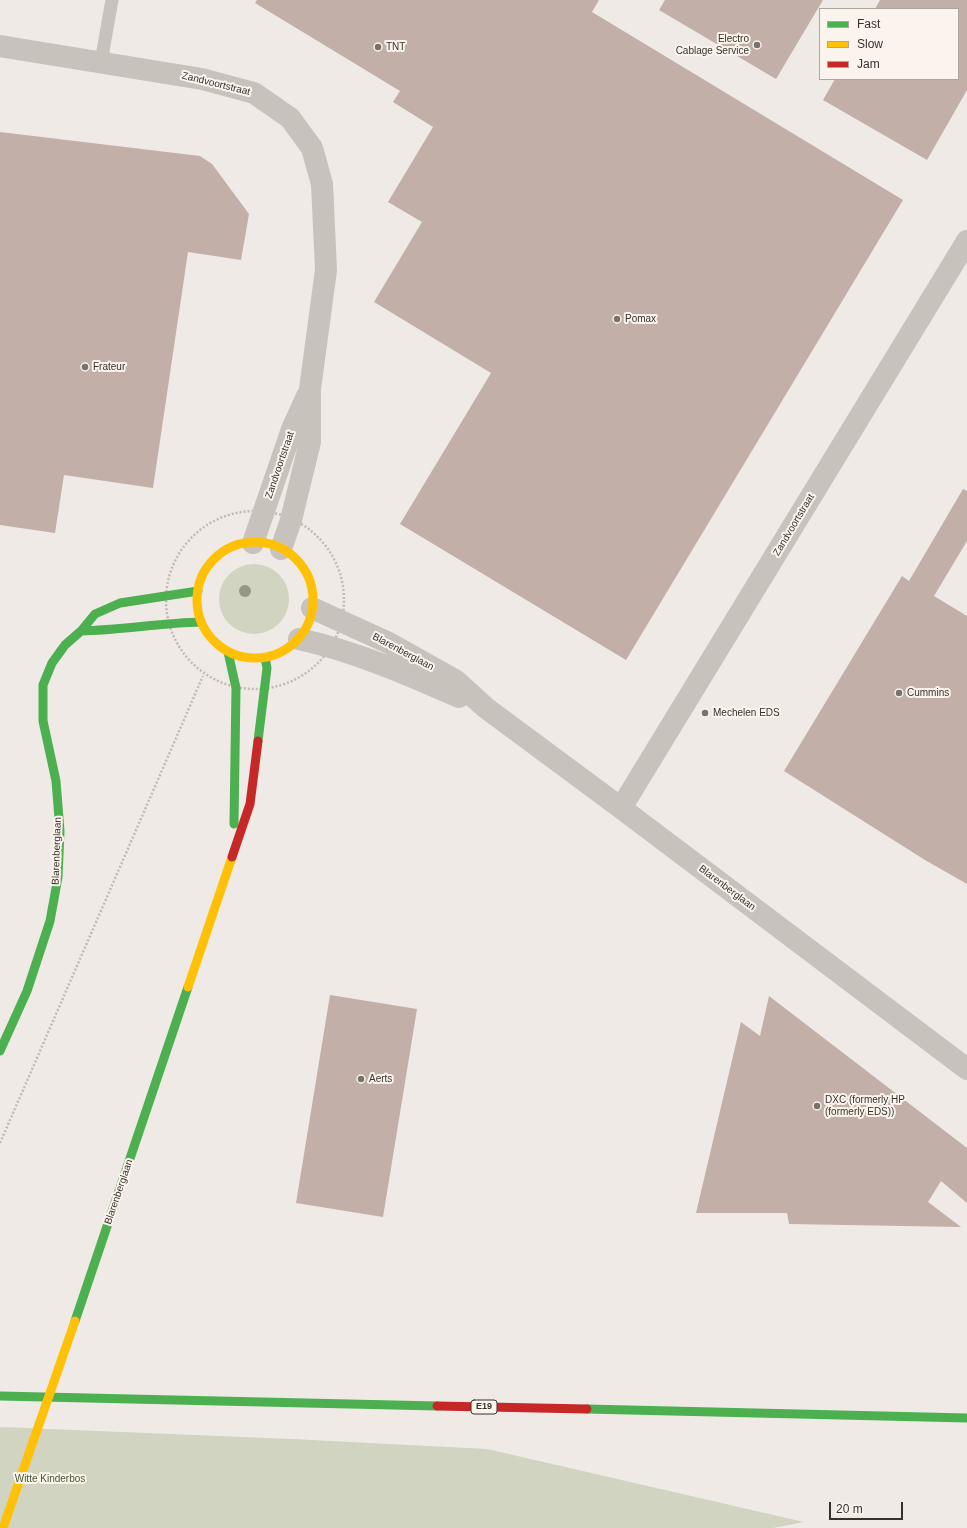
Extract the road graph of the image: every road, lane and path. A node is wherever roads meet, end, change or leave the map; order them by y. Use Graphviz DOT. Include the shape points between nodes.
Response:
graph roads {
  1 [pos="112,0"];
  2 [pos="0,46"];
  3 [pos="101,62"];
  4 [pos="967,241"];
  5 [pos="310,389"];
  6 [pos="264,511"];
  7 [pos="291,520"];
  8 [pos="253,543"];
  9 [pos="281,549"];
  10 [pos="167,578"];
  11 [pos="198,591"];
  12 [pos="312,608"];
  13 [pos="341,621"];
  14 [pos="201,622"];
  15 [pos="81,631"];
  16 [pos="299,639"];
  17 [pos="331,646"];
  18 [pos="228,652"];
  19 [pos="264,658"];
  20 [pos="204,676"];
  21 [pos="265,690"];
  22 [pos="486,708"];
  23 [pos="621,808"];
  24 [pos="231,855"];
  25 [pos="0,1051"];
  26 [pos="967,1068"];
  27 [pos="0,1143"];
  28 [pos="0,1396"];
  29 [pos="967,1418"];
  30 [pos="3,1528"];
  1 -- 3 [label="lane"];
  2 -- 3 [label="street, Zandvoortstraat"];
  3 -- 5 [label="street, Zandvoortstraat" via="202,79 254,93 290,118 312,148 322,184 326,270"];
  4 -- 23 [label="street, Zandvoortstraat"];
  5 -- 6 [label="street, Zandvoortstraat" via="292,429"];
  5 -- 7 [label="street, Zandvoortstraat" via="310,442"];
  6 -- 7 [label="path"];
  6 -- 8 [label="street, Zandvoortstraat"];
  6 -- 10 [label="path" via="237,512 214,520 194,534 176,555"];
  7 -- 9 [label="street, Zandvoortstraat"];
  7 -- 13 [label="path" via="315,532 329,553 343,584 346,601"];
  8 -- 9 [label="main road" via="268,544"];
  8 -- 11 [label="main road" via="238,545 223,552 202,576"];
  9 -- 12 [label="main road" via="296,559 306,573 312,590"];
  11 -- 14 [label="main road" via="197,607"];
  11 -- 15 [label="main road, Blarenberglaan" via="120,603 95,614"];
  12 -- 13 [label="street, Blarenberglaan"];
  12 -- 16 [label="main road" via="308,624"];
  13 -- 17 [label="path"];
  13 -- 22 [label="street, Blarenberglaan" via="389,642 455,680"];
  14 -- 15 [label="main road"];
  14 -- 18 [label="main road" via="212,640"];
  15 -- 25 [label="main road, Blarenberglaan" via="65,645 52,663 44,685 43,720 56,781 60,831 58,877 46,935 27,991"];
  16 -- 17 [label="street, Blarenberglaan"];
  16 -- 19 [label="main road" via="283,651"];
  17 -- 21 [label="path" via="319,661 293,681"];
  17 -- 22 [label="street, Blarenberglaan"];
  18 -- 19 [label="main road" via="246,658"];
  18 -- 24 [label="main road, Blarenberglaan" via="236,688 235,803"];
  19 -- 21 [label="main road, Blarenberglaan" via="267,668"];
  20 -- 27 [label="path"];
  21 -- 24 [label="main road, Blarenberglaan" via="250,804"];
  22 -- 23 [label="street, Blarenberglaan"];
  23 -- 26 [label="street, Blarenberglaan"];
  24 -- 30 [label="main road, Blarenberglaan, bridge" via="218,901"];
  28 -- 29 [label="main road, E19"];
}
